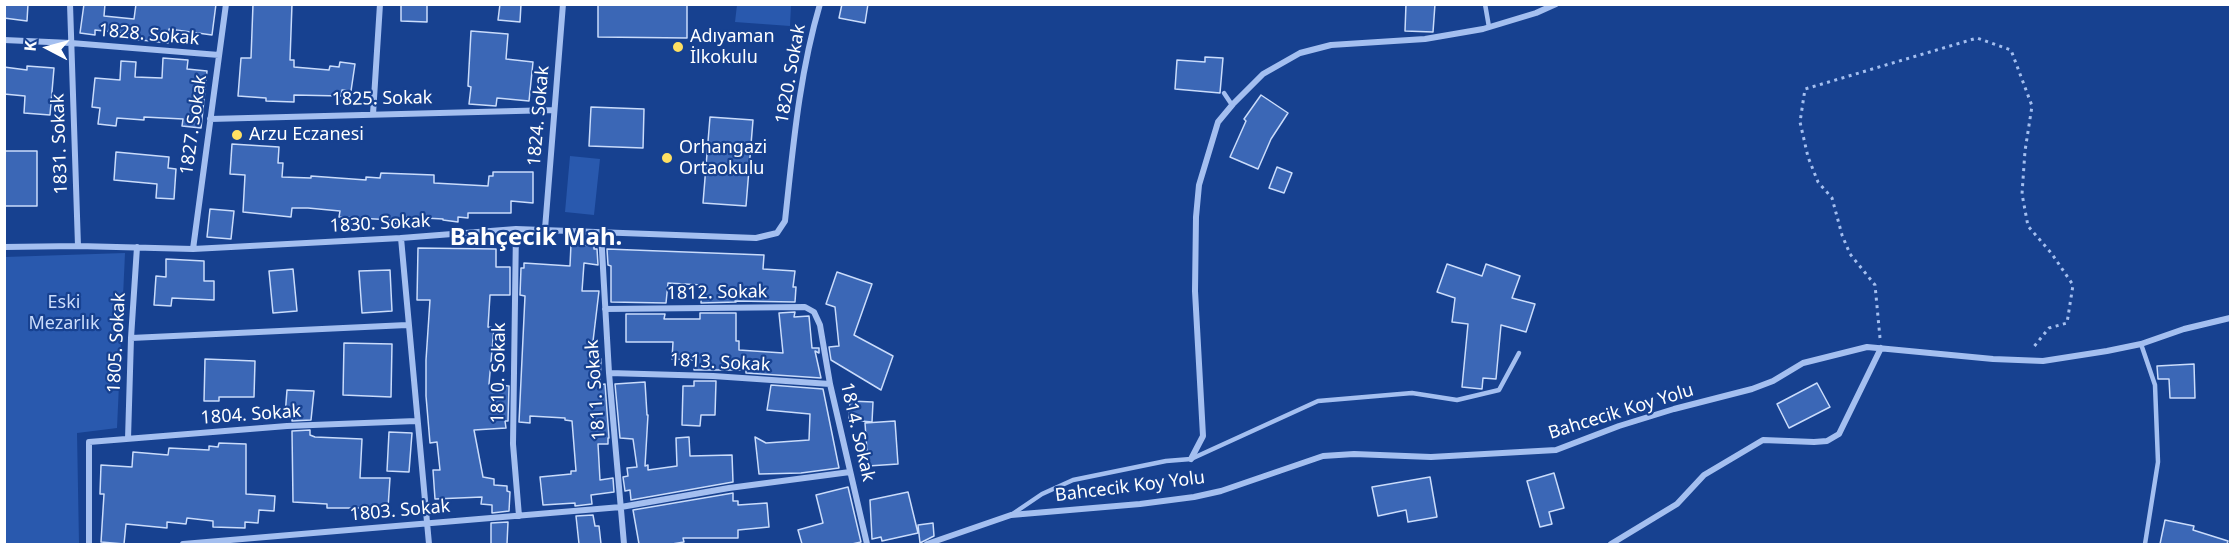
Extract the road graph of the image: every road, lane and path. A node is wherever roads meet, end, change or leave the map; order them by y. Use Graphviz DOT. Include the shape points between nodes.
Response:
graph roads {
  1 [pos="70,4"];
  2 [pos="226,4"];
  3 [pos="380,4"];
  4 [pos="563,4"];
  5 [pos="820,4"];
  6 [pos="1485,4"];
  7 [pos="1556,4"];
  8 [pos="1489,27"];
  9 [pos="4,40"];
  10 [pos="71,43"];
  11 [pos="219,55"];
  12 [pos="1224,93"];
  13 [pos="1232,105"];
  14 [pos="554,110"];
  15 [pos="373,114"];
  16 [pos="210,118"];
  17 [pos="785,221"];
  18 [pos="516,229"];
  19 [pos="545,229"];
  20 [pos="601,233"];
  21 [pos="401,238"];
  22 [pos="78,246"];
  23 [pos="4,247"];
  24 [pos="137,247"];
  25 [pos="193,249"];
  26 [pos="605,309"];
  27 [pos="2230,318"];
  28 [pos="407,325"];
  29 [pos="820,325"];
  30 [pos="131,338"];
  31 [pos="2141,344"];
  32 [pos="1881,348"];
  33 [pos="1519,353"];
  34 [pos="2024,360"];
  35 [pos="609,373"];
  36 [pos="830,384"];
  37 [pos="416,421"];
  38 [pos="128,439"];
  39 [pos="1191,459"];
  40 [pos="850,472"];
  41 [pos="621,507"];
  42 [pos="1011,515"];
  43 [pos="519,516"];
  44 [pos="428,523"];
  45 [pos="90,544"];
  46 [pos="183,544"];
  47 [pos="429,544"];
  48 [pos="624,544"];
  49 [pos="867,544"];
  50 [pos="927,544"];
  51 [pos="1611,544"];
  52 [pos="2145,544"];
  1 -- 10 [label="street, 1831. Sokak"];
  2 -- 11 [label="street, 1827. Sokak"];
  3 -- 15 [label="street"];
  4 -- 14 [label="street, 1824. Sokak"];
  5 -- 17 [label="street, 1820. Sokak" via="797,112"];
  6 -- 8 [label="lane"];
  7 -- 8 [label="street"];
  8 -- 13 [label="street" via="1425,39 1331,45 1300,53 1263,74"];
  9 -- 10 [label="street, 1828. Sokak"];
  10 -- 11 [label="street, 1828. Sokak"];
  10 -- 22 [label="street, 1831. Sokak"];
  11 -- 16 [label="street, 1827. Sokak"];
  12 -- 13 [label="lane"];
  13 -- 39 [label="street" via="1218,122 1199,185 1195,291 1203,436"];
  14 -- 15 [label="street, 1825. Sokak"];
  14 -- 19 [label="street, 1824. Sokak"];
  15 -- 16 [label="street, 1825. Sokak"];
  16 -- 25 [label="street, 1827. Sokak"];
  17 -- 20 [label="street, 1830. Sokak" via="777,233 756,238"];
  18 -- 19 [label="street, 1830. Sokak"];
  18 -- 21 [label="street, 1830. Sokak"];
  18 -- 43 [label="street, 1810. Sokak" via="513,444"];
  19 -- 20 [label="street, 1830. Sokak"];
  20 -- 26 [label="street, 1811. Sokak"];
  21 -- 25 [label="street, 1830. Sokak"];
  21 -- 28 [label="street"];
  22 -- 23 [label="street, 1830. Sokak"];
  22 -- 24 [label="street, 1830. Sokak"];
  24 -- 25 [label="street, 1830. Sokak"];
  24 -- 30 [label="street, 1805. Sokak"];
  26 -- 29 [label="street, 1812. Sokak" via="805,307 814,312"];
  26 -- 35 [label="street, 1811. Sokak"];
  27 -- 31 [label="street, Bahcecik Koy Yolu"];
  28 -- 30 [label="street"];
  28 -- 37 [label="street"];
  29 -- 36 [label="street, 1814. Sokak"];
  30 -- 38 [label="street, 1805. Sokak"];
  31 -- 34 [label="street, Bahcecik Koy Yolu" via="2043,361"];
  31 -- 52 [label="lane" via="2155,385 2158,462"];
  32 -- 34 [label="street, Bahcecik Koy Yolu"];
  32 -- 34 [label="path" via="1875,285 1850,254 1832,198 1818,182 1808,157 1800,122 1805,89 1977,38 2012,50 2032,106 2022,194 2028,226 2073,285 2067,323 2049,328"];
  32 -- 42 [label="street, Bahcecik Koy Yolu" via="1867,347 1803,363 1752,389 1619,426 1557,450 1431,457 1323,456 1194,497"];
  32 -- 51 [label="street" via="1839,434 1827,441 1763,440 1704,475 1677,504"];
  33 -- 39 [label="lane" via="1499,390 1457,400 1412,393 1318,401"];
  35 -- 36 [label="street, 1813. Sokak"];
  35 -- 41 [label="street, 1811. Sokak"];
  36 -- 40 [label="street, 1814. Sokak"];
  37 -- 38 [label="street, 1804. Sokak" via="287,426"];
  37 -- 44 [label="street"];
  38 -- 45 [label="street, 1804. Sokak" via="89,442"];
  39 -- 42 [label="lane" via="1073,480 1042,494"];
  40 -- 41 [label="street, 1803. Sokak"];
  40 -- 49 [label="street, 1814. Sokak"];
  41 -- 43 [label="street, 1803. Sokak"];
  41 -- 48 [label="street, 1811. Sokak"];
  42 -- 50 [label="street, Bahcecik Koy Yolu"];
  43 -- 44 [label="street, 1803. Sokak"];
  44 -- 46 [label="street, 1803. Sokak"];
  44 -- 47 [label="street"];
}
